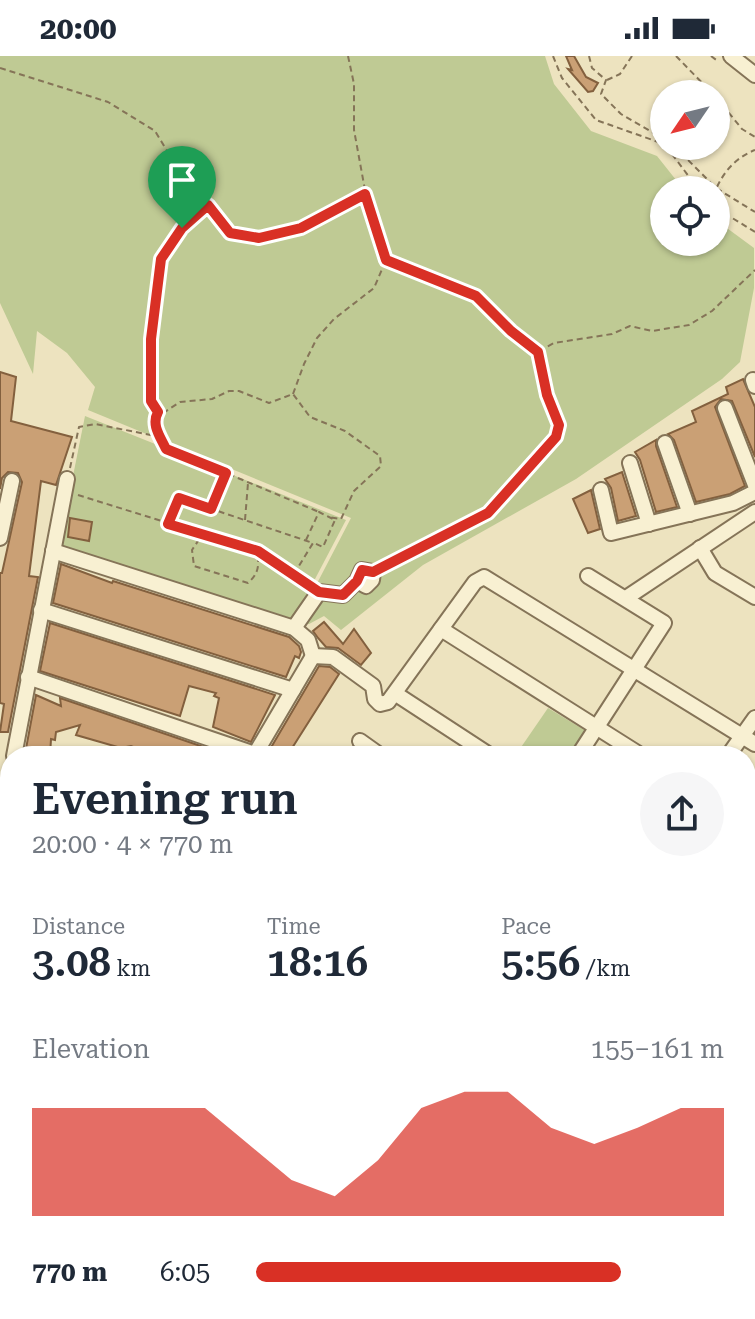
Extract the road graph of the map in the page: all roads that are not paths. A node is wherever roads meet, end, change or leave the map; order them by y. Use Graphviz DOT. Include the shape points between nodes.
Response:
graph roads {
  1 [pos="731,56"];
  2 [pos="755,75"];
  3 [pos="725,408"];
  4 [pos="665,443"];
  5 [pos="630,463"];
  6 [pos="12,481"];
  7 [pos="66,485"];
  8 [pos="755,485"];
  9 [pos="601,490"];
  10 [pos="755,492"];
  11 [pos="690,514"];
  12 [pos="752,519"];
  13 [pos="649,524"];
  14 [pos="0,538"];
  15 [pos="700,548"];
  16 [pos="53,551"];
  17 [pos="373,572"];
  18 [pos="588,576"];
  19 [pos="755,597"];
  20 [pos="626,598"];
  21 [pos="41,610"];
  22 [pos="294,628"];
  23 [pos="441,629"];
  24 [pos="313,656"];
  25 [pos="634,669"];
  26 [pos="28,677"];
  27 [pos="293,690"];
  28 [pos="396,694"];
  29 [pos="755,718"];
  30 [pos="597,727"];
  31 [pos="749,740"];
  32 [pos="360,741"];
  33 [pos="15,746"];
  34 [pos="228,746"];
  35 [pos="259,746"];
  36 [pos="367,746"];
  37 [pos="476,746"];
  38 [pos="585,746"];
  39 [pos="626,746"];
  1 -- 2 [label="street"];
  3 -- 8 [label="street"];
  4 -- 11 [label="street"];
  5 -- 13 [label="street"];
  6 -- 14 [label="street"];
  7 -- 16 [label="street"];
  9 -- 13 [label="street" via="611,533"];
  10 -- 11 [label="street"];
  11 -- 13 [label="street"];
  12 -- 15 [label="street"];
  15 -- 19 [label="street" via="715,573"];
  15 -- 20 [label="street"];
  16 -- 21 [label="street"];
  16 -- 22 [label="street"];
  17 -- 22 [label="street" via="366,586 357,581 343,595 319,592"];
  18 -- 20 [label="street"];
  20 -- 25 [label="street" via="664,623"];
  21 -- 26 [label="street"];
  21 -- 27 [label="street"];
  22 -- 24 [label="street" via="308,640"];
  23 -- 25 [label="street" via="484,577"];
  23 -- 28 [label="street"];
  23 -- 30 [label="street"];
  24 -- 27 [label="street"];
  24 -- 28 [label="street" via="333,657 373,686 380,704"];
  25 -- 30 [label="street"];
  25 -- 31 [label="street"];
  26 -- 33 [label="street"];
  26 -- 34 [label="street"];
  27 -- 35 [label="street"];
  28 -- 37 [label="street"];
  29 -- 31 [label="street"];
  30 -- 38 [label="street"];
  30 -- 39 [label="street"];
  32 -- 36 [label="street"];
}
